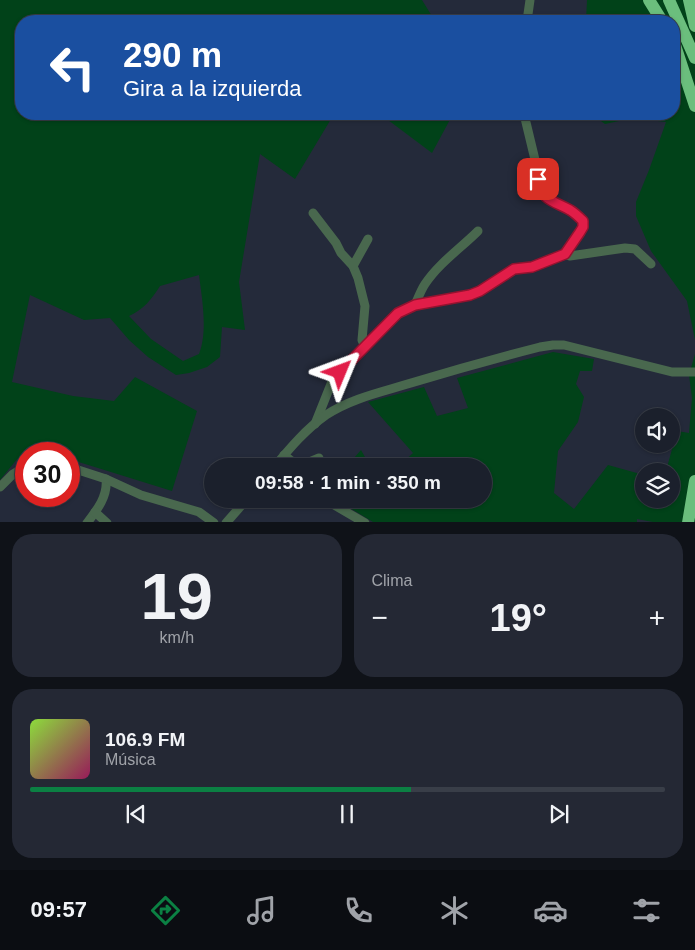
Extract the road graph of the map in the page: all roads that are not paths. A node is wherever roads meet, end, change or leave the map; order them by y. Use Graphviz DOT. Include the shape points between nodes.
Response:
graph roads {
  1 [pos="530,0"];
  2 [pos="649,0"];
  3 [pos="655,0"];
  4 [pos="669,0"];
  5 [pos="689,0"];
  6 [pos="528,15"];
  7 [pos="659,15"];
  8 [pos="661,15"];
  9 [pos="676,15"];
  10 [pos="680,25"];
  11 [pos="695,26"];
  12 [pos="695,58"];
  13 [pos="680,60"];
  14 [pos="695,106"];
  15 [pos="525,120"];
  16 [pos="313,213"];
  17 [pos="478,231"];
  18 [pos="368,239"];
  19 [pos="565,254"];
  20 [pos="651,264"];
  21 [pos="353,266"];
  22 [pos="415,305"];
  23 [pos="365,348"];
  24 [pos="691,372"];
  25 [pos="315,424"];
  26 [pos="284,455"];
  27 [pos="282,458"];
  28 [pos="288,458"];
  29 [pos="80,471"];
  30 [pos="15,473"];
  31 [pos="106,479"];
  32 [pos="695,481"];
  33 [pos="0,487"];
  34 [pos="690,505"];
  35 [pos="239,508"];
  36 [pos="340,508"];
  37 [pos="95,512"];
  38 [pos="87,522"];
  39 [pos="107,522"];
  40 [pos="214,522"];
  41 [pos="226,522"];
  42 [pos="365,522"];
  43 [pos="680,522"];
  44 [pos="688,522"];
  1 -- 6 [label="street"];
  2 -- 7 [label="highway"];
  3 -- 8 [label="highway"];
  4 -- 9 [label="highway"];
  5 -- 11 [label="highway"];
  10 -- 12 [label="highway"];
  13 -- 14 [label="highway"];
  15 -- 19 [label="street" via="539,189 545,197 573,211 583,221 583,227"];
  16 -- 21 [label="street"];
  17 -- 22 [label="street" via="432,275"];
  18 -- 21 [label="street"];
  19 -- 20 [label="street" via="630,248"];
  19 -- 22 [label="street" via="532,267 514,269 470,295"];
  21 -- 23 [label="street" via="365,306 362,340"];
  22 -- 23 [label="street" via="392,318"];
  23 -- 25 [label="street" via="333,379"];
  24 -- 25 [label="street" via="672,372 577,347 553,345 362,398"];
  25 -- 26 [label="street"];
  26 -- 27 [label="street"];
  26 -- 28 [label="street"];
  29 -- 31 [label="street"];
  30 -- 33 [label="street"];
  31 -- 37 [label="street" via="104,496"];
  31 -- 40 [label="street" via="141,495 198,512"];
  32 -- 34 [label="highway"];
  34 -- 43 [label="highway"];
  34 -- 44 [label="highway"];
  35 -- 41 [label="street"];
  36 -- 42 [label="street"];
  37 -- 38 [label="street"];
  37 -- 39 [label="street"];
}
